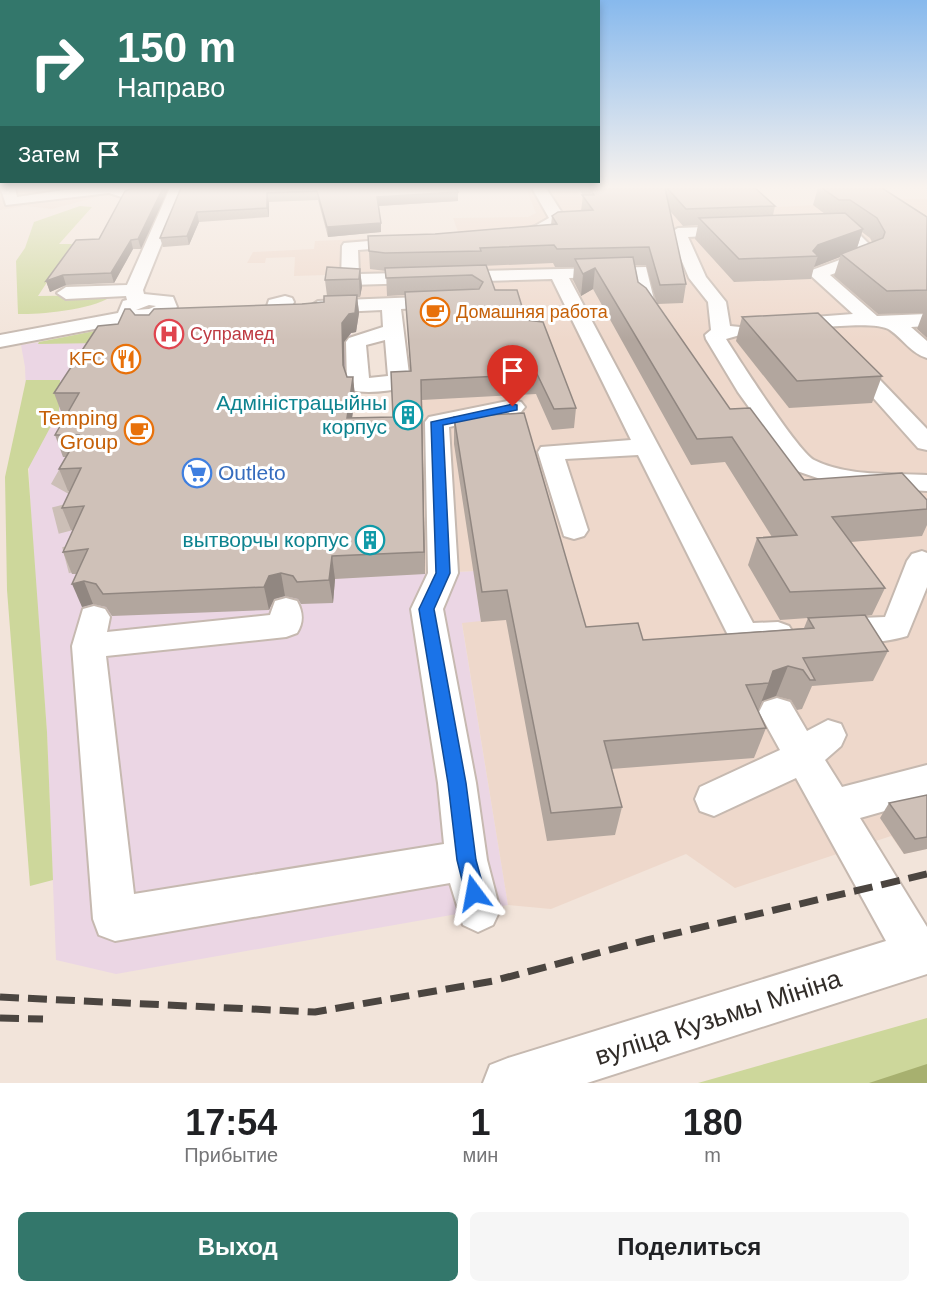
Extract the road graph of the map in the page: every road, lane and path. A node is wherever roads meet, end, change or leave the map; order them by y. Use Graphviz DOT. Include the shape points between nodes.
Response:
graph roads {
  1 [pos="164,239"];
  2 [pos="498,239"];
  3 [pos="503,239"];
  4 [pos="680,239"];
  5 [pos="855,239"];
  6 [pos="418,243"];
  7 [pos="558,274"];
  8 [pos="66,293"];
  9 [pos="461,301"];
  10 [pos="147,303"];
  11 [pos="399,303"];
  12 [pos="646,304"];
  13 [pos="255,310"];
  14 [pos="867,318"];
  15 [pos="927,320"];
  16 [pos="816,322"];
  17 [pos="894,323"];
  18 [pos="392,331"];
  19 [pos="721,332"];
  20 [pos="0,333"];
  21 [pos="0,341"];
  22 [pos="927,352"];
  23 [pos="513,407"];
  24 [pos="927,443"];
  25 [pos="647,447"];
  26 [pos="927,483"];
  27 [pos="574,531"];
  28 [pos="922,561"];
  29 [pos="286,609"];
  30 [pos="777,712"];
  31 [pos="814,747"];
  32 [pos="927,782"];
  33 [pos="714,800"];
  34 [pos="831,808"];
  35 [pos="466,860"];
  36 [pos="478,910"];
  37 [pos="922,952"];
  38 [pos="512,1082"];
  1 -- 10 [label="street"];
  2 -- 3 [label="street"];
  4 -- 19 [label="street" via="698,278 717,302"];
  5 -- 14 [label="street" via="868,251 865,256 818,274"];
  6 -- 7 [label="street" via="350,246 350,280"];
  7 -- 12 [label="street" via="640,271"];
  7 -- 25 [label="street"];
  8 -- 10 [label="street"];
  9 -- 11 [label="street"];
  10 -- 20 [label="street" via="17,326"];
  10 -- 21 [label="street"];
  11 -- 13 [label="street"];
  11 -- 18 [label="street"];
  14 -- 16 [label="street"];
  14 -- 17 [label="street"];
  15 -- 17 [label="street"];
  16 -- 19 [label="street"];
  16 -- 24 [label="street"];
  17 -- 22 [label="street"];
  19 -- 26 [label="street" via="715,335 716,339 803,465 841,478"];
  23 -- 35 [label="street" via="437,422 443,573 427,609"];
  25 -- 27 [label="street" via="550,452"];
  25 -- 28 [label="street" via="750,648 808,633 896,628"];
  29 -- 35 [label="street" via="286,624 91,631 115,919"];
  30 -- 31 [label="street"];
  31 -- 33 [label="street"];
  31 -- 34 [label="street"];
  32 -- 34 [label="street"];
  34 -- 37 [label="street"];
  35 -- 36 [label="street"];
  37 -- 38 [label="street, вуліца Кузьмы Мініна"];
}
